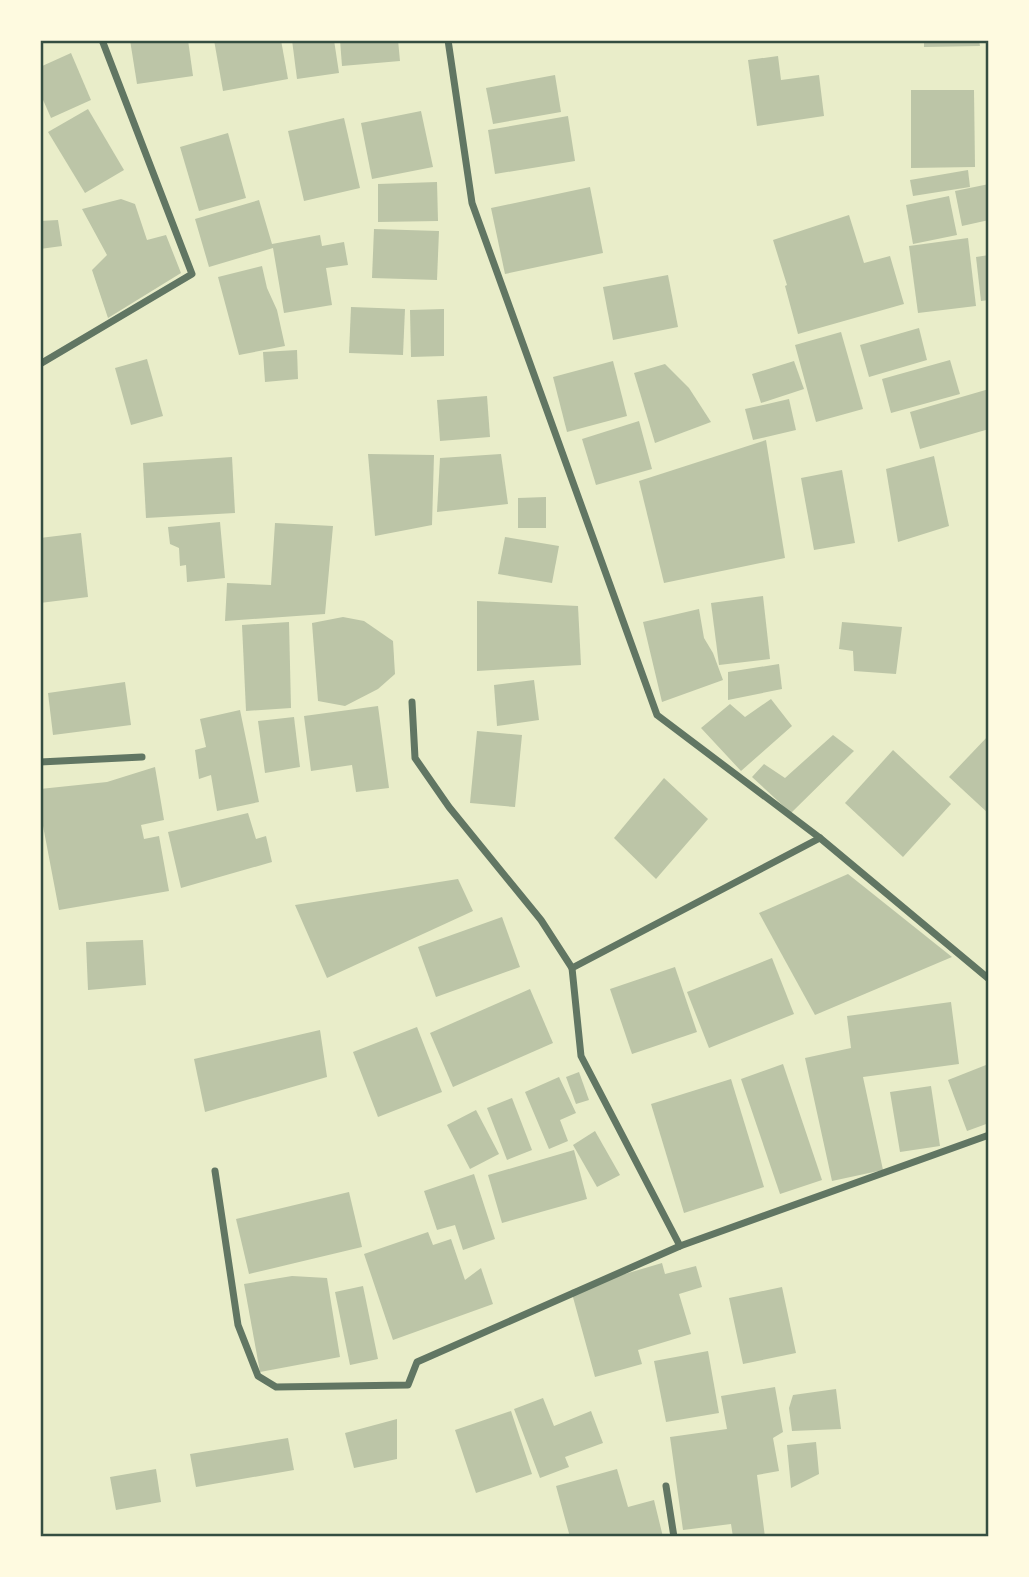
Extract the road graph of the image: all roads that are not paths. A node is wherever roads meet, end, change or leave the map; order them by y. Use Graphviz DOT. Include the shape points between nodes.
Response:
graph roads {
  1 [pos="102,40"];
  2 [pos="449,40"];
  3 [pos="40,364"];
  4 [pos="412,702"];
  5 [pos="142,757"];
  6 [pos="40,762"];
  7 [pos="820,838"];
  8 [pos="572,968"];
  9 [pos="989,979"];
  10 [pos="989,1135"];
  11 [pos="215,1171"];
  12 [pos="680,1246"];
  13 [pos="666,1486"];
  14 [pos="674,1537"];
  1 -- 3 [label="street" via="192,274"];
  2 -- 7 [label="street" via="472,203 657,715"];
  4 -- 8 [label="street" via="415,758 541,920"];
  5 -- 6 [label="street"];
  7 -- 8 [label="street"];
  7 -- 9 [label="street"];
  8 -- 12 [label="street" via="581,1056"];
  10 -- 12 [label="street"];
  11 -- 12 [label="street" via="238,1325 258,1376 276,1387 408,1385 417,1362"];
  13 -- 14 [label="street"];
}
